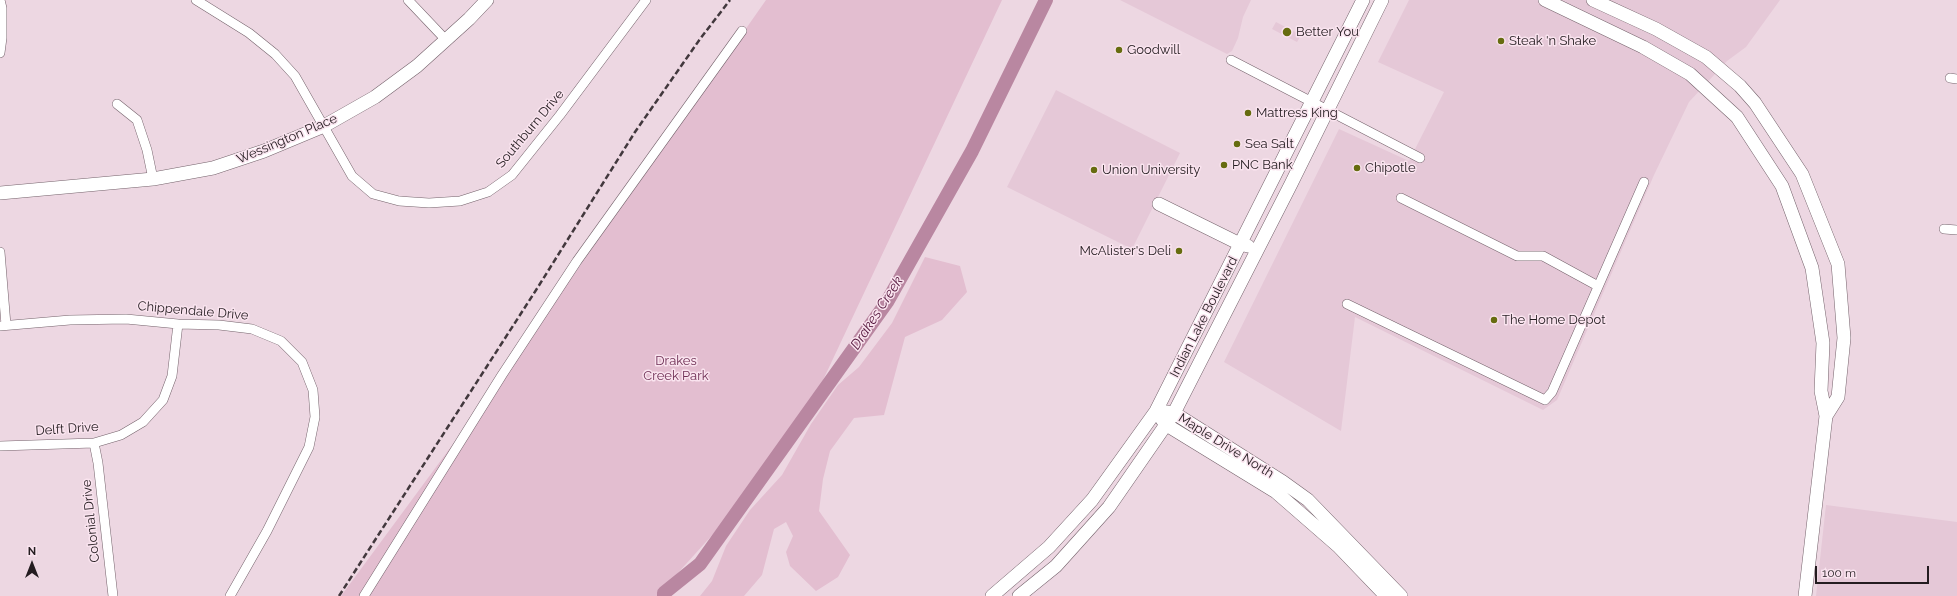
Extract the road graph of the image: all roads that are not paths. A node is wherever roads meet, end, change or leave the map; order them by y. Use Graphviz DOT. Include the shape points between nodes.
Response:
graph roads {
  1 [pos="0,0"];
  2 [pos="196,0"];
  3 [pos="408,0"];
  4 [pos="487,0"];
  5 [pos="646,0"];
  6 [pos="1362,0"];
  7 [pos="1382,0"];
  8 [pos="1545,0"];
  9 [pos="1594,0"];
  10 [pos="742,31"];
  11 [pos="445,39"];
  12 [pos="0,53"];
  13 [pos="1231,60"];
  14 [pos="1313,102"];
  15 [pos="117,104"];
  16 [pos="1328,109"];
  17 [pos="324,126"];
  18 [pos="1420,158"];
  19 [pos="153,179"];
  20 [pos="1644,182"];
  21 [pos="0,193"];
  22 [pos="1401,198"];
  23 [pos="1159,204"];
  24 [pos="1944,228"];
  25 [pos="1957,230"];
  26 [pos="1240,244"];
  27 [pos="1257,248"];
  28 [pos="0,252"];
  29 [pos="1598,286"];
  30 [pos="1347,304"];
  31 [pos="178,324"];
  32 [pos="3,325"];
  33 [pos="1156,411"];
  34 [pos="1174,413"];
  35 [pos="1826,416"];
  36 [pos="1165,424"];
  37 [pos="94,442"];
  38 [pos="0,446"];
  39 [pos="1280,487"];
  40 [pos="1342,543"];
  41 [pos="113,596"];
  42 [pos="230,596"];
  43 [pos="364,596"];
  44 [pos="992,596"];
  45 [pos="1019,596"];
  46 [pos="1386,596"];
  47 [pos="1401,596"];
  48 [pos="1805,596"];
  1 -- 12 [label="street"];
  2 -- 17 [label="street, Southburn Drive" via="248,33 275,54 295,76"];
  3 -- 11 [label="street"];
  4 -- 11 [label="street, Wessington Place" via="470,19"];
  5 -- 17 [label="street, Southburn Drive" via="512,175 488,192 460,201 429,204 399,201 373,194 352,176"];
  6 -- 14 [label="street, Indian Lake Boulevard"];
  7 -- 16 [label="street, Indian Lake Boulevard"];
  8 -- 35 [label="street" via="1642,47 1690,74 1737,117 1782,186 1812,268 1822,343 1821,390"];
  9 -- 35 [label="street" via="1706,57 1740,86 1755,103 1802,174 1838,264 1844,338 1838,397"];
  10 -- 43 [label="street" via="577,261 502,375"];
  11 -- 17 [label="street, Wessington Place" via="417,66 375,97"];
  13 -- 14 [label="street"];
  14 -- 16 [label="street"];
  14 -- 26 [label="street, Indian Lake Boulevard"];
  15 -- 19 [label="street" via="137,120"];
  16 -- 18 [label="street"];
  16 -- 27 [label="street, Indian Lake Boulevard"];
  17 -- 19 [label="street, Wessington Place" via="264,151 213,168"];
  19 -- 21 [label="street, Wessington Place"];
  20 -- 29 [label="street"];
  22 -- 29 [label="street" via="1517,256 1542,256"];
  23 -- 26 [label="street"];
  24 -- 25 [label="street"];
  26 -- 27 [label="street"];
  26 -- 33 [label="street, Indian Lake Boulevard"];
  27 -- 34 [label="street, Indian Lake Boulevard"];
  28 -- 32 [label="street"];
  29 -- 30 [label="street" via="1552,392 1545,400"];
  31 -- 32 [label="street, Chippendale Drive" via="126,319"];
  31 -- 37 [label="street, Delft Drive" via="172,376 163,400 143,422 121,435"];
  31 -- 42 [label="street, Chippendale Drive" via="219,324 252,329 282,341 302,362 313,390 315,417 309,447 267,531"];
  33 -- 34 [label="street, Maple Drive North"];
  33 -- 36 [label="street, Maple Drive North"];
  33 -- 44 [label="street, Indian Lake Boulevard" via="1092,500 1049,547"];
  34 -- 36 [label="street, Indian Lake Boulevard"];
  34 -- 39 [label="street, Maple Drive North"];
  35 -- 48 [label="street"];
  36 -- 39 [label="street, Maple Drive North"];
  36 -- 45 [label="street, Indian Lake Boulevard" via="1109,506 1056,566"];
  37 -- 38 [label="street, Delft Drive"];
  37 -- 41 [label="street, Colonial Drive"];
  39 -- 40 [label="street, Maple Drive North"];
  40 -- 46 [label="street, Maple Drive North"];
  40 -- 47 [label="street, Maple Drive North"];
}
